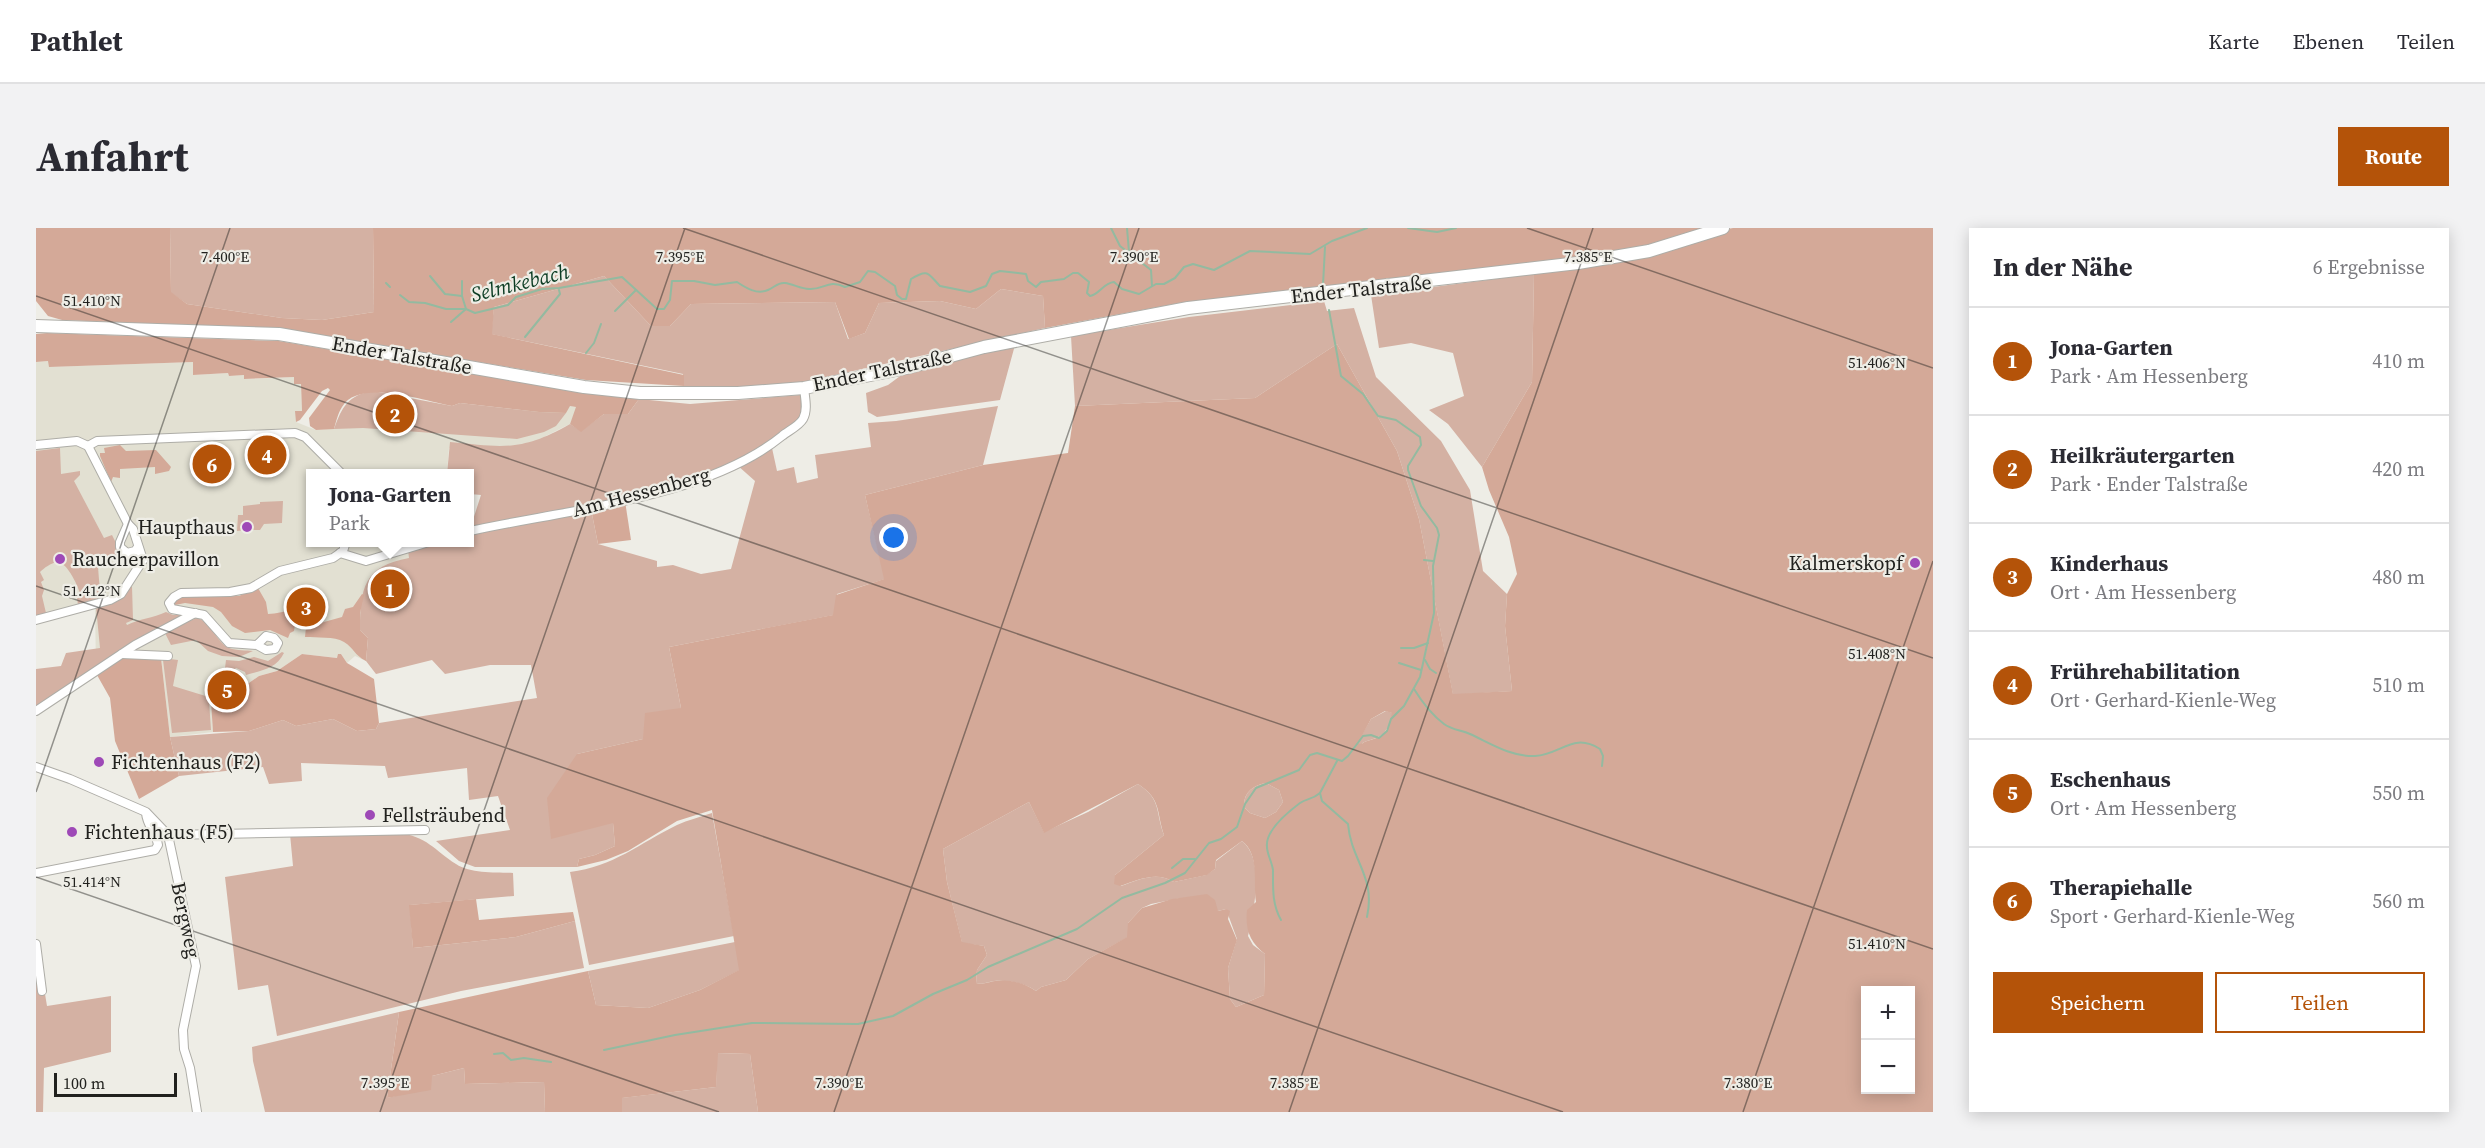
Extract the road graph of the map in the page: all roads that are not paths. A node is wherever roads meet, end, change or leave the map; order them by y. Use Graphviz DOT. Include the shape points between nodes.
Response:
graph roads {
  1 [pos="1723,228"];
  2 [pos="36,318"];
  3 [pos="36,326"];
  4 [pos="804,388"];
  5 [pos="36,445"];
  6 [pos="88,446"];
  7 [pos="337,469"];
  8 [pos="127,527"];
  9 [pos="474,530"];
  10 [pos="138,547"];
  11 [pos="344,547"];
  12 [pos="415,547"];
  13 [pos="340,553"];
  14 [pos="143,560"];
  15 [pos="131,567"];
  16 [pos="195,613"];
  17 [pos="36,620"];
  18 [pos="257,645"];
  19 [pos="122,654"];
  20 [pos="168,656"];
  21 [pos="36,711"];
  22 [pos="36,767"];
  23 [pos="146,812"];
  24 [pos="425,830"];
  25 [pos="168,835"];
  26 [pos="36,873"];
  27 [pos="36,944"];
  28 [pos="42,991"];
  29 [pos="197,1112"];
  1 -- 4 [label="main road, Ender Talstraße" via="1649,251 1578,264 1188,308 984,347 906,368"];
  2 -- 3 [label="street"];
  3 -- 4 [label="main road, Ender Talstraße" via="279,334 584,387 640,393"];
  4 -- 9 [label="street, Am Hessenberg" via="806,408 802,420 762,451 700,481"];
  5 -- 6 [label="street" via="77,441"];
  6 -- 7 [label="street" via="97,441 295,433 305,436"];
  6 -- 8 [label="street"];
  8 -- 10 [label="street" via="134,529"];
  8 -- 10 [label="street" via="120,542 122,550 131,553"];
  10 -- 14 [label="street"];
  11 -- 13 [label="street"];
  12 -- 13 [label="street" via="366,561"];
  13 -- 16 [label="street" via="280,571 251,588 181,593 169,603 172,609"];
  14 -- 15 [label="street"];
  14 -- 17 [label="street" via="121,594"];
  16 -- 18 [label="street" via="206,617 230,643"];
  16 -- 19 [label="street"];
  19 -- 20 [label="street"];
  19 -- 21 [label="street"];
  22 -- 23 [label="street"];
  23 -- 25 [label="street"];
  23 -- 26 [label="street" via="147,825 156,833 155,850"];
  24 -- 25 [label="street"];
  25 -- 29 [label="street, Bergweg" via="196,966 183,1030"];
  27 -- 28 [label="street"];
}
